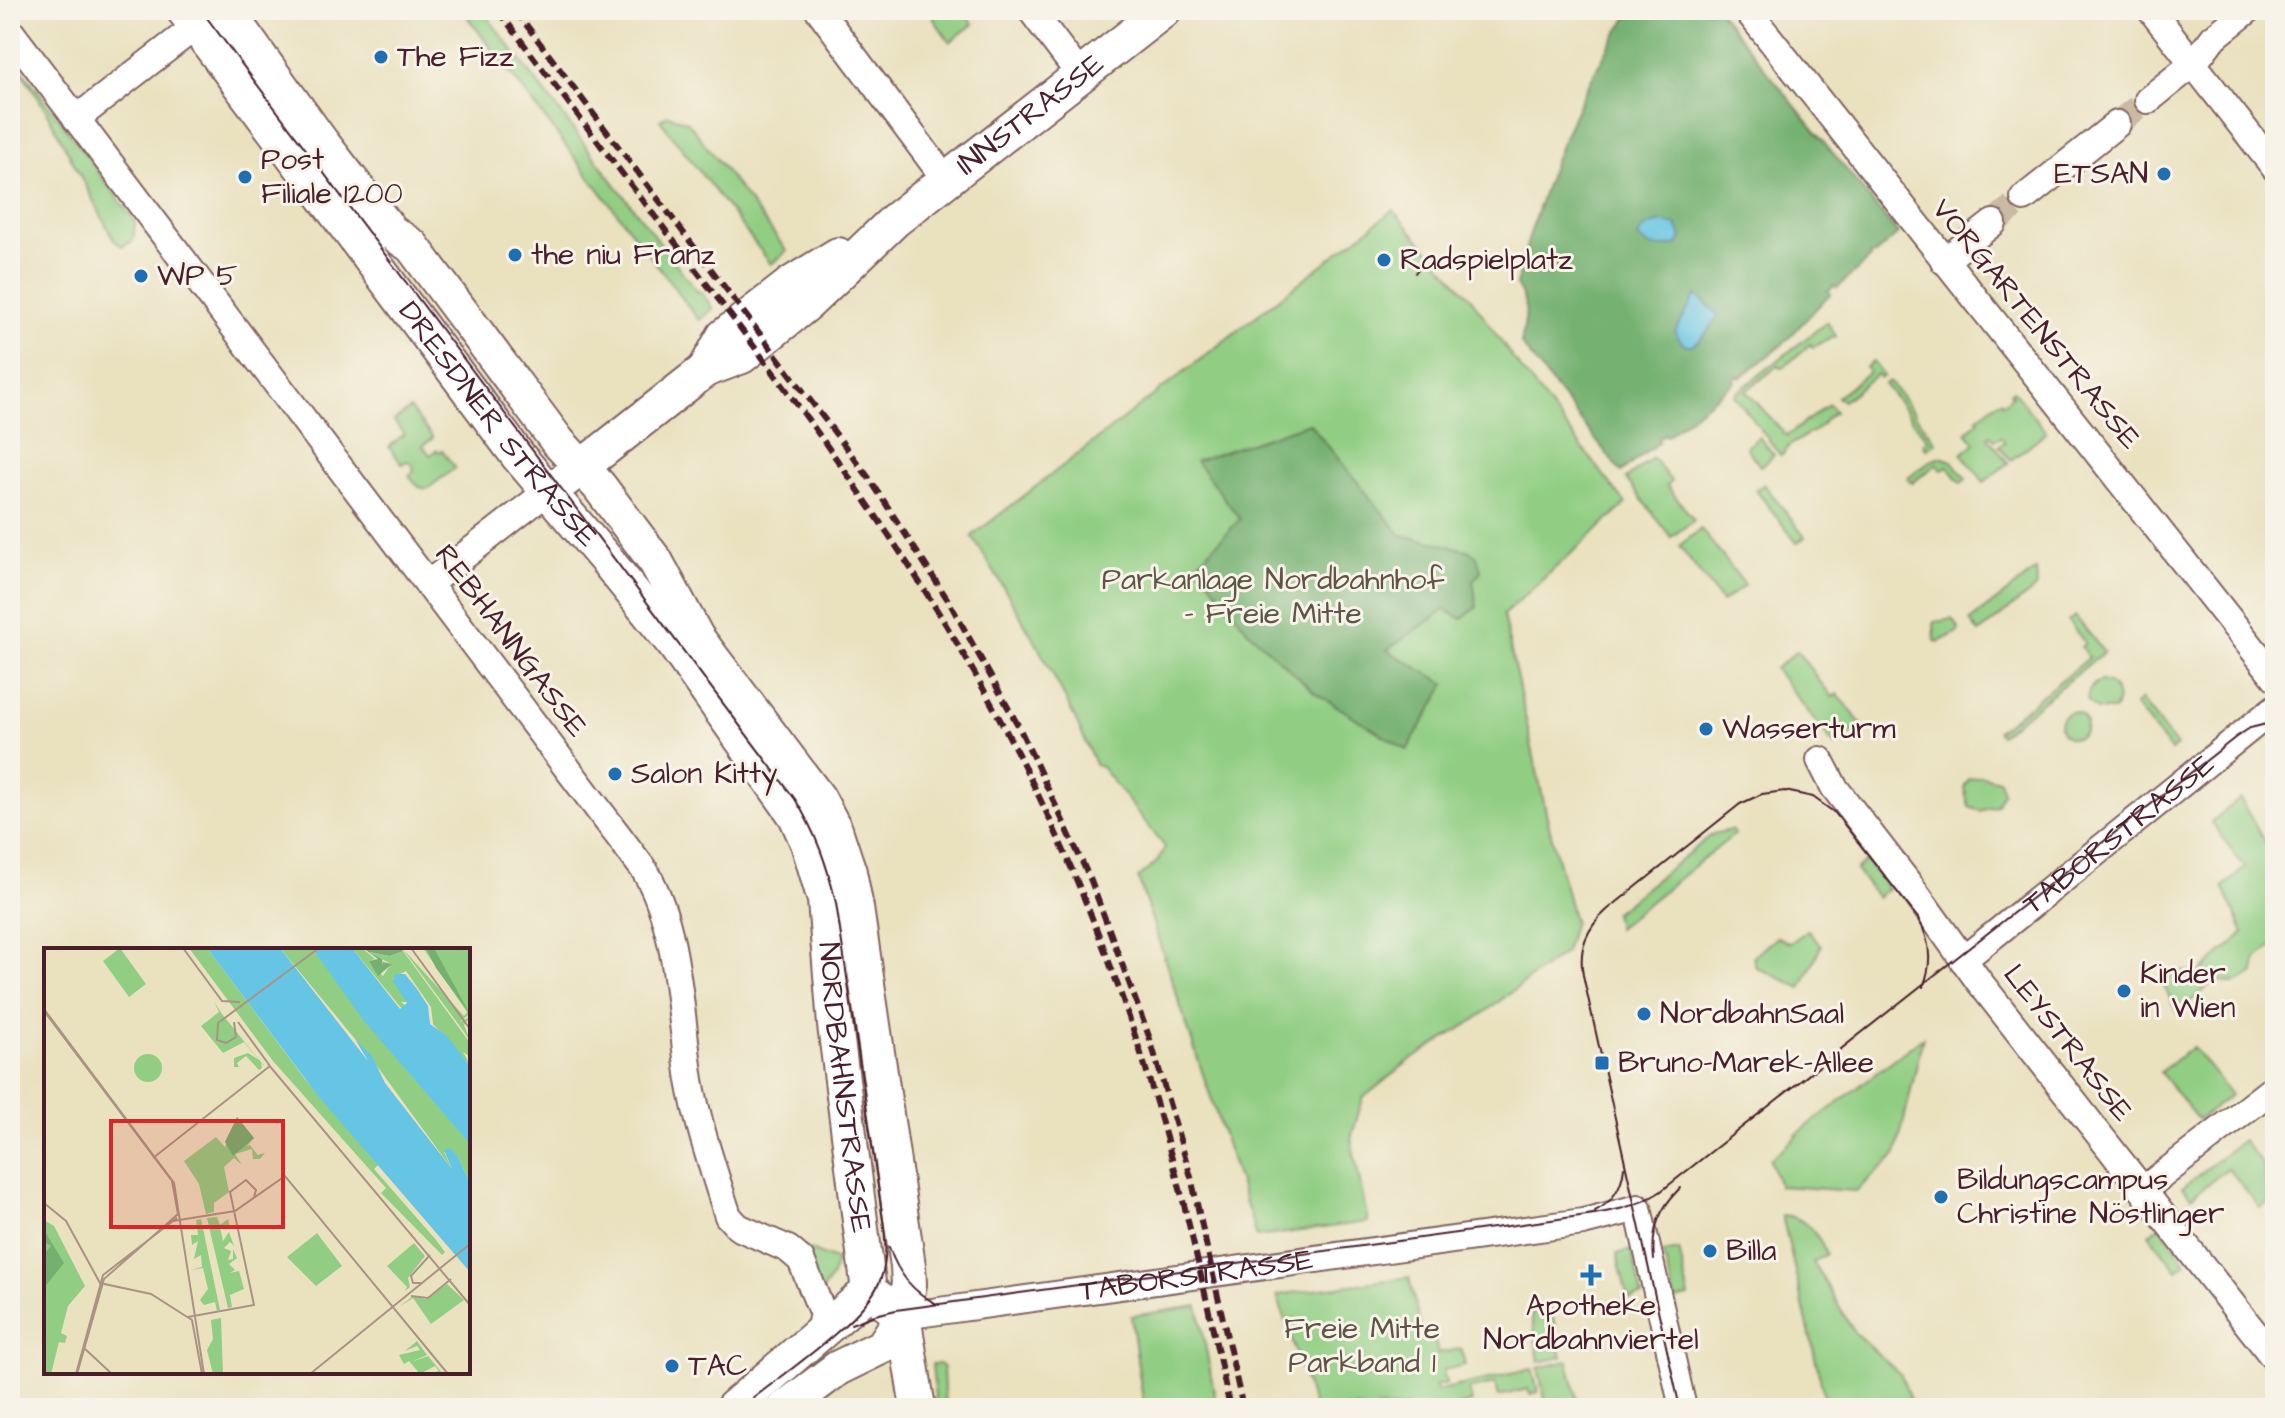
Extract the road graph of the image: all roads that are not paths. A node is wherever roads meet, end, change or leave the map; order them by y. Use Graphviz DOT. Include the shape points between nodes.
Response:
graph roads {
  1 [pos="226,10"];
  2 [pos="819,10"];
  3 [pos="1031,10"];
  4 [pos="1164,10"];
  5 [pos="1747,10"];
  6 [pos="2151,10"];
  7 [pos="2248,10"];
  8 [pos="200,15"];
  9 [pos="10,31"];
  10 [pos="2194,63"];
  11 [pos="1080,75"];
  12 [pos="2148,100"];
  13 [pos="76,119"];
  14 [pos="2117,124"];
  15 [pos="2275,168"];
  16 [pos="946,180"];
  17 [pos="2024,198"];
  18 [pos="1993,223"];
  19 [pos="1944,261"];
  20 [pos="583,468"];
  21 [pos="548,491"];
  22 [pos="428,584"];
  23 [pos="2275,677"];
  24 [pos="2275,708"];
  25 [pos="1820,760"];
  26 [pos="822,836"];
  27 [pos="1963,960"];
  28 [pos="2275,1087"];
  29 [pos="2143,1190"];
  30 [pos="869,1291"];
  31 [pos="903,1316"];
  32 [pos="818,1336"];
  33 [pos="2275,1359"];
  34 [pos="733,1408"];
  35 [pos="785,1408"];
  36 [pos="918,1408"];
  37 [pos="1683,1408"];
  1 -- 20 [label="main road, DRESDNER STRASSE" via="391,232 412,246"];
  2 -- 16 [label="street"];
  3 -- 11 [label="street"];
  4 -- 11 [label="main road, INNSTRASSE"];
  5 -- 19 [label="street, VORGARTENSTRASSE"];
  6 -- 10 [label="street"];
  7 -- 10 [label="street" via="2213,38"];
  8 -- 13 [label="street"];
  8 -- 21 [label="main road, DRESDNER STRASSE" via="449,366"];
  9 -- 13 [label="street, REBHANNGASSE"];
  10 -- 12 [label="street"];
  10 -- 15 [label="street"];
  11 -- 16 [label="main road, INNSTRASSE"];
  13 -- 22 [label="street, REBHANNGASSE"];
  14 -- 17 [label="street"];
  16 -- 20 [label="main road, INNSTRASSE" via="742,356 705,370"];
  18 -- 19 [label="street"];
  19 -- 23 [label="street, VORGARTENSTRASSE"];
  20 -- 21 [label="main road, INNSTRASSE"];
  20 -- 26 [label="main road, DRESDNER STRASSE" via="656,562 697,638 818,798"];
  21 -- 22 [label="street, INNSTRASSE"];
  21 -- 26 [label="main road, DRESDNER STRASSE" via="674,644 796,816"];
  22 -- 32 [label="street, REBHANNGASSE" via="657,891 668,925 691,1084 728,1216 738,1227 801,1260 823,1314"];
  24 -- 27 [label="street, TABORSTRASSE"];
  25 -- 27 [label="street, LEYSTRASSE"];
  26 -- 30 [label="main road, NORDBAHNSTRASSE" via="835,1025"];
  26 -- 31 [label="main road, NORDBAHNSTRASSE" via="849,872 875,1025 908,1266"];
  27 -- 29 [label="street, LEYSTRASSE"];
  28 -- 29 [label="street"];
  29 -- 33 [label="street, LEYSTRASSE"];
  30 -- 31 [label="main road"];
  30 -- 32 [label="main road"];
  31 -- 35 [label="main road" via="883,1346 838,1368"];
  31 -- 36 [label="main road, NORDBAHNSTRASSE"];
  31 -- 37 [label="street, TABORSTRASSE" via="1583,1222 1638,1208"];
  32 -- 34 [label="main road"];
}
